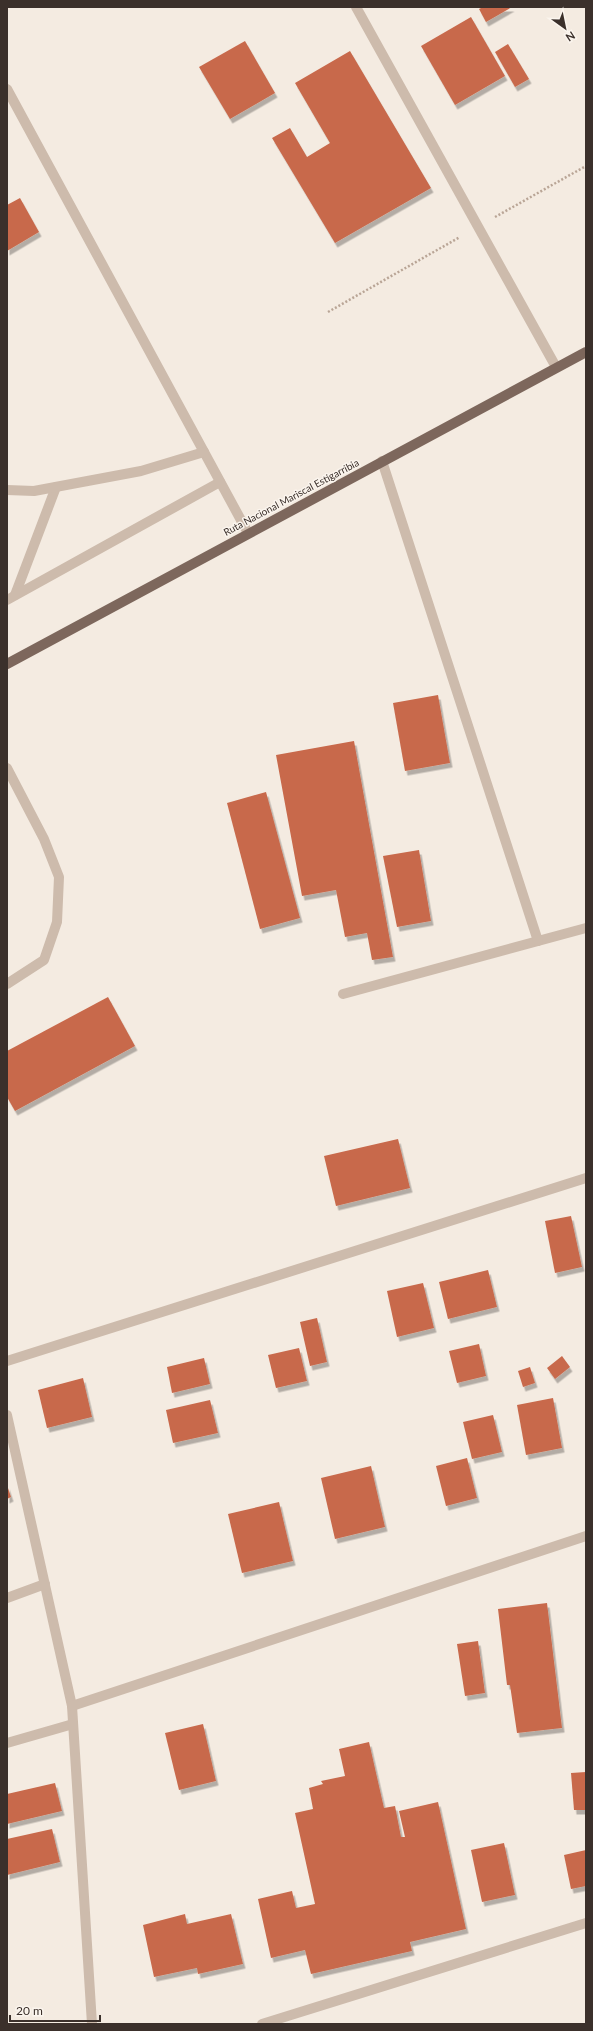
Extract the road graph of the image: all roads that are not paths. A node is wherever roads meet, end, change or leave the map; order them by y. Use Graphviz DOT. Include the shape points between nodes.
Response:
graph roads {
  1 [pos="356,7"];
  2 [pos="7,89"];
  3 [pos="586,352"];
  4 [pos="556,367"];
  5 [pos="204,452"];
  6 [pos="382,461"];
  7 [pos="220,482"];
  8 [pos="56,487"];
  9 [pos="7,490"];
  10 [pos="248,533"];
  11 [pos="11,598"];
  12 [pos="7,664"];
  13 [pos="7,768"];
  14 [pos="586,928"];
  15 [pos="538,941"];
  16 [pos="7,984"];
  17 [pos="344,994"];
  18 [pos="586,1178"];
  19 [pos="7,1360"];
  20 [pos="7,1415"];
  21 [pos="586,1536"];
  22 [pos="45,1584"];
  23 [pos="7,1598"];
  24 [pos="72,1706"];
  25 [pos="73,1724"];
  26 [pos="7,1743"];
  27 [pos="586,1922"];
  28 [pos="92,2024"];
  29 [pos="262,2024"];
  1 -- 4 [label="street"];
  2 -- 5 [label="street"];
  3 -- 4 [label="main road, Ruta Nacional Mariscal Estigarribia"];
  4 -- 6 [label="main road, Ruta Nacional Mariscal Estigarribia"];
  5 -- 7 [label="street"];
  5 -- 8 [label="street" via="141,471"];
  6 -- 10 [label="main road, Ruta Nacional Mariscal Estigarribia"];
  6 -- 15 [label="street"];
  7 -- 10 [label="street"];
  7 -- 11 [label="street"];
  8 -- 9 [label="street" via="34,491"];
  8 -- 11 [label="street"];
  10 -- 12 [label="main road, Ruta Nacional Mariscal Estigarribia"];
  13 -- 16 [label="street" via="44,839 59,877 57,922 44,960"];
  14 -- 15 [label="street"];
  15 -- 17 [label="street"];
  18 -- 19 [label="street"];
  20 -- 22 [label="street"];
  21 -- 24 [label="street"];
  22 -- 23 [label="street"];
  22 -- 24 [label="street"];
  24 -- 25 [label="street"];
  25 -- 26 [label="street"];
  25 -- 28 [label="street"];
  27 -- 29 [label="street"];
}
